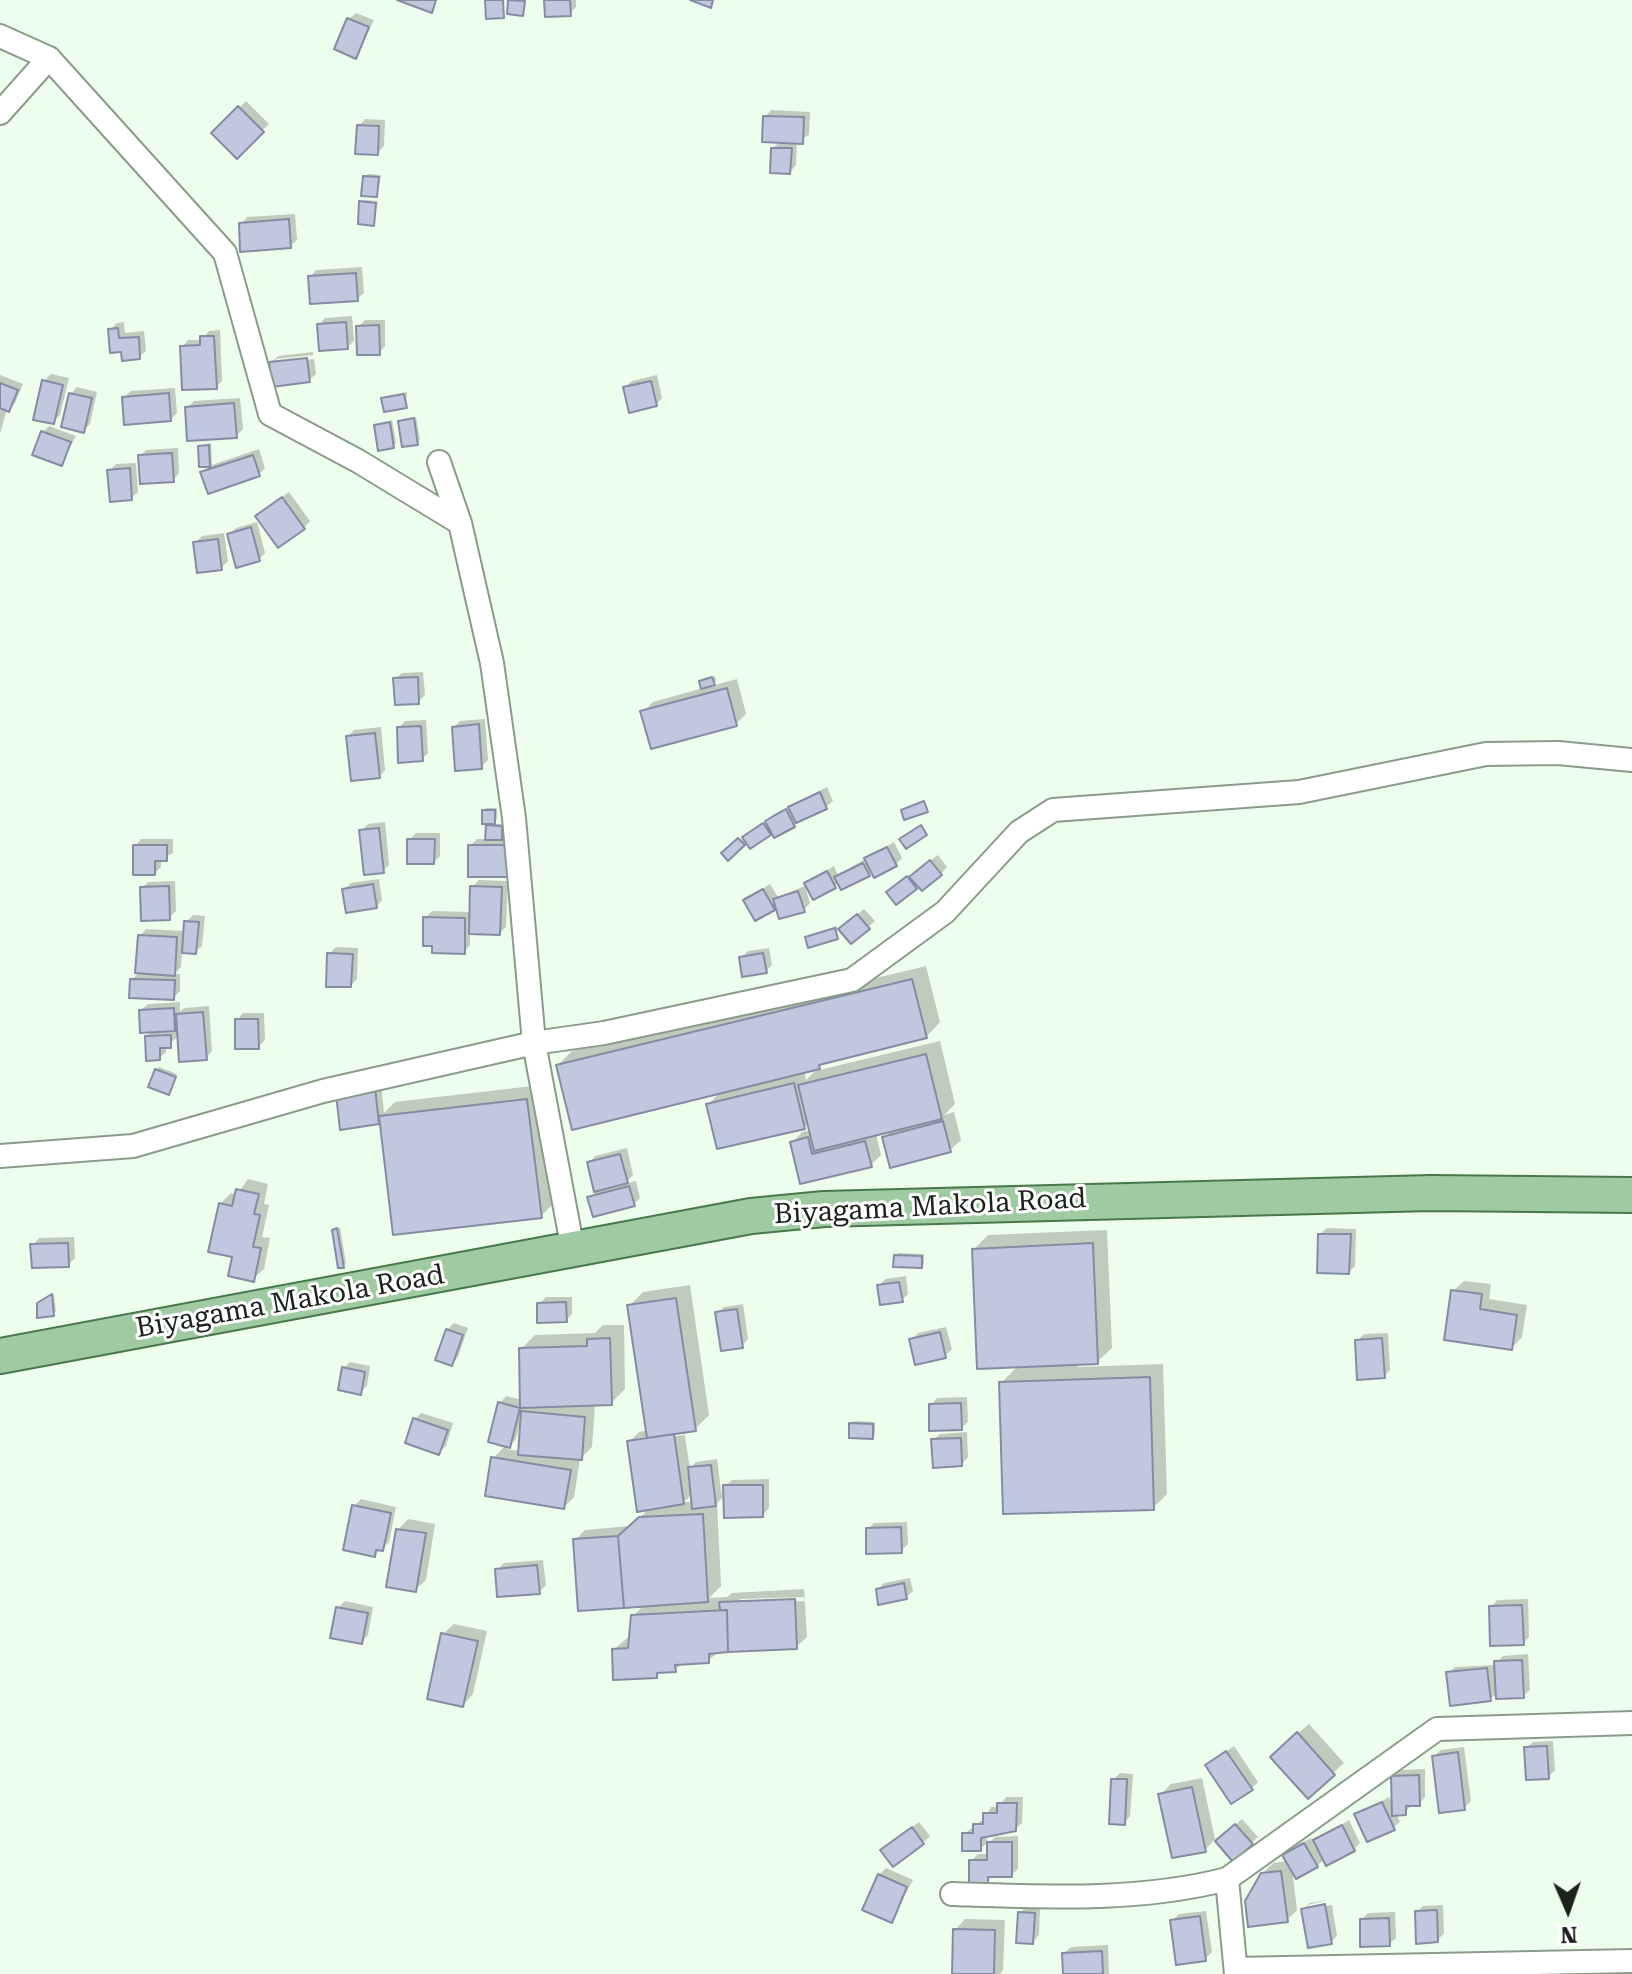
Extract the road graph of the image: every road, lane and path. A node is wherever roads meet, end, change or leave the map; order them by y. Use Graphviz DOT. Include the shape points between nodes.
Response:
graph roads {
  1 [pos="0,36"];
  2 [pos="49,58"];
  3 [pos="0,113"];
  4 [pos="439,462"];
  5 [pos="460,523"];
  6 [pos="1632,760"];
  7 [pos="534,1043"];
  8 [pos="0,1156"];
  9 [pos="1632,1195"];
  10 [pos="573,1250"];
  11 [pos="0,1356"];
  12 [pos="1632,1723"];
  13 [pos="1227,1879"];
  14 [pos="952,1894"];
  15 [pos="1632,1961"];
  16 [pos="1593,1968"];
  17 [pos="1410,1970"];
  18 [pos="1236,1972"];
  1 -- 2 [label="street"];
  2 -- 3 [label="street"];
  2 -- 5 [label="street" via="225,253 270,414"];
  4 -- 5 [label="street"];
  5 -- 7 [label="street" via="492,663 514,818"];
  6 -- 7 [label="street" via="1486,754 1299,792 1053,810 1019,832 945,912 852,980"];
  7 -- 8 [label="street" via="323,1091 133,1146"];
  7 -- 10 [label="street"];
  9 -- 10 [label="main road, Biyagama Makola Road" via="1416,1193 865,1205 751,1216"];
  10 -- 11 [label="main road, Biyagama Makola Road"];
  12 -- 13 [label="street" via="1437,1729"];
  13 -- 14 [label="street" via="1183,1891 1115,1895"];
  13 -- 18 [label="street"];
  15 -- 16 [label="street"];
  16 -- 17 [label="street"];
  17 -- 18 [label="street"];
}
